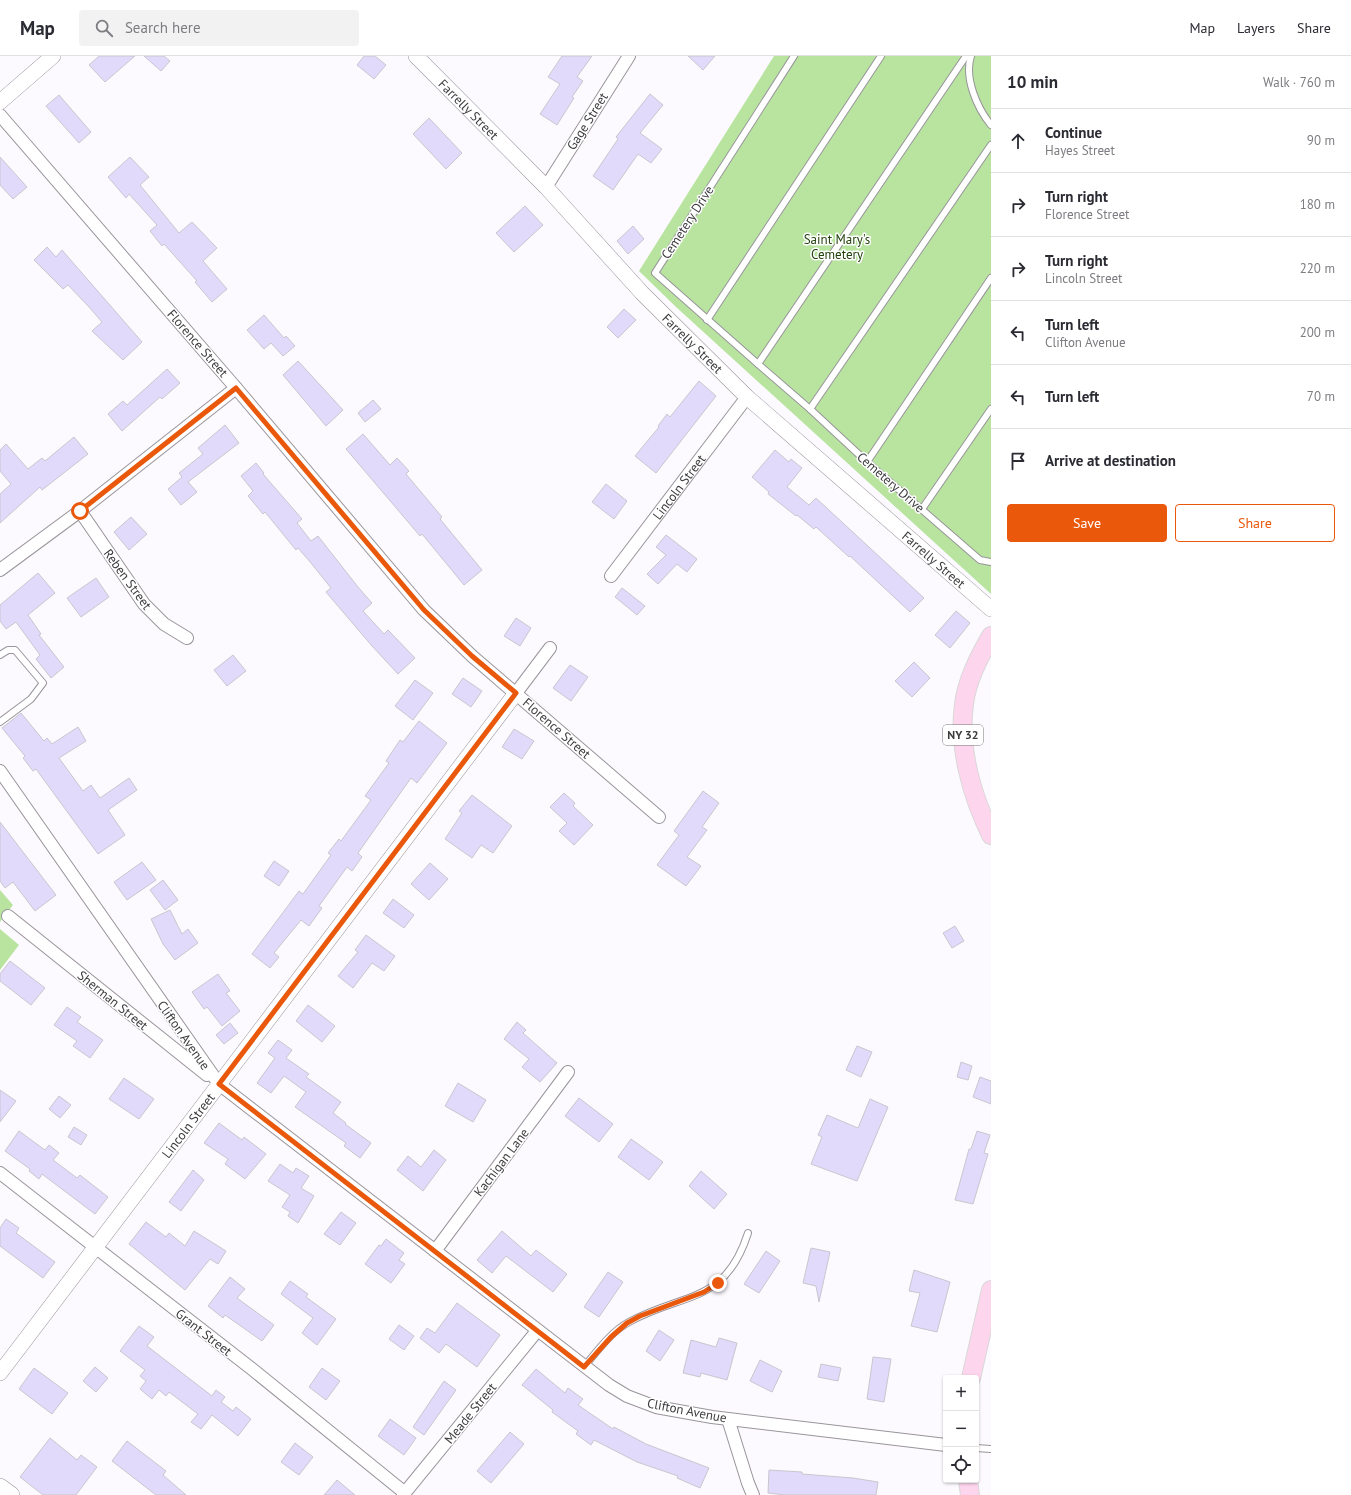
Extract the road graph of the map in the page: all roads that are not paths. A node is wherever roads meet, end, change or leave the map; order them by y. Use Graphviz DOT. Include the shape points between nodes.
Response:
graph roads {
  1 [pos="53,56"];
  2 [pos="416,56"];
  3 [pos="629,56"];
  4 [pos="794,56"];
  5 [pos="881,56"];
  6 [pos="966,56"];
  7 [pos="971,56"];
  8 [pos="0,102"];
  9 [pos="0,114"];
  10 [pos="991,125"];
  11 [pos="991,145"];
  12 [pos="546,187"];
  13 [pos="991,278"];
  14 [pos="706,320"];
  15 [pos="758,364"];
  16 [pos="236,388"];
  17 [pos="747,397"];
  18 [pos="810,408"];
  19 [pos="991,409"];
  20 [pos="867,462"];
  21 [pos="922,508"];
  22 [pos="80,511"];
  23 [pos="991,562"];
  24 [pos="0,570"];
  25 [pos="611,576"];
  26 [pos="991,609"];
  27 [pos="991,636"];
  28 [pos="187,638"];
  29 [pos="550,648"];
  30 [pos="0,655"];
  31 [pos="516,693"];
  32 [pos="0,722"];
  33 [pos="0,771"];
  34 [pos="659,816"];
  35 [pos="991,835"];
  36 [pos="8,916"];
  37 [pos="568,1072"];
  38 [pos="219,1084"];
  39 [pos="0,1173"];
  40 [pos="748,1233"];
  41 [pos="96,1248"];
  42 [pos="435,1251"];
  43 [pos="991,1290"];
  44 [pos="536,1331"];
  45 [pos="584,1367"];
  46 [pos="0,1373"];
  47 [pos="972,1375"];
  48 [pos="728,1419"];
  49 [pos="943,1445"];
  50 [pos="979,1448"];
  51 [pos="991,1449"];
  52 [pos="968,1483"];
  53 [pos="0,1487"];
  54 [pos="404,1494"];
  55 [pos="11,1495"];
  56 [pos="754,1495"];
  57 [pos="970,1495"];
  1 -- 8 [label="street"];
  2 -- 12 [label="street, Farrelly Street"];
  3 -- 12 [label="street, Gage Street"];
  4 -- 14 [label="lane, Cemetery Drive" via="655,273"];
  5 -- 14 [label="lane"];
  6 -- 15 [label="lane"];
  7 -- 10 [label="lane" via="970,69 976,99"];
  9 -- 16 [label="street, Florence Street"];
  11 -- 18 [label="lane"];
  12 -- 17 [label="street, Farrelly Street" via="642,292"];
  13 -- 20 [label="lane"];
  14 -- 15 [label="lane, Cemetery Drive"];
  15 -- 18 [label="lane, Cemetery Drive"];
  16 -- 22 [label="street"];
  16 -- 31 [label="street, Florence Street" via="424,610 472,656"];
  17 -- 25 [label="street, Lincoln Street"];
  17 -- 26 [label="street, Farrelly Street"];
  18 -- 20 [label="lane, Cemetery Drive"];
  19 -- 21 [label="lane"];
  20 -- 21 [label="lane, Cemetery Drive"];
  21 -- 23 [label="lane, Cemetery Drive" via="980,560"];
  22 -- 24 [label="street"];
  22 -- 28 [label="street, Reben Street" via="144,604 164,624"];
  27 -- 35 [label="main road, NY 32" via="970,680 964,704 963,727 965,755 971,781"];
  29 -- 31 [label="street, Lincoln Street"];
  30 -- 32 [label="lane" via="8,650 14,650 42,683 31,699"];
  31 -- 34 [label="street, Florence Street"];
  31 -- 38 [label="street, Lincoln Street"];
  33 -- 38 [label="street, Clifton Avenue"];
  36 -- 38 [label="street, Sherman Street"];
  37 -- 42 [label="street, Kachigan Lane"];
  38 -- 41 [label="street, Lincoln Street"];
  38 -- 42 [label="street, Clifton Avenue"];
  39 -- 41 [label="street, Grant Street"];
  40 -- 45 [label="lane" via="736,1262 718,1283 704,1292 627,1323"];
  41 -- 46 [label="street, Lincoln Street"];
  41 -- 54 [label="street, Grant Street" via="252,1369"];
  42 -- 44 [label="street, Clifton Avenue"];
  43 -- 47 [label="main road"];
  44 -- 45 [label="street, Clifton Avenue"];
  44 -- 54 [label="street, Meade Street"];
  45 -- 48 [label="street, Clifton Avenue" via="627,1396 656,1407"];
  48 -- 49 [label="street, Clifton Avenue"];
  48 -- 56 [label="street"];
  50 -- 51 [label="lane"];
  52 -- 57 [label="main road"];
  53 -- 55 [label="main road"];
}
